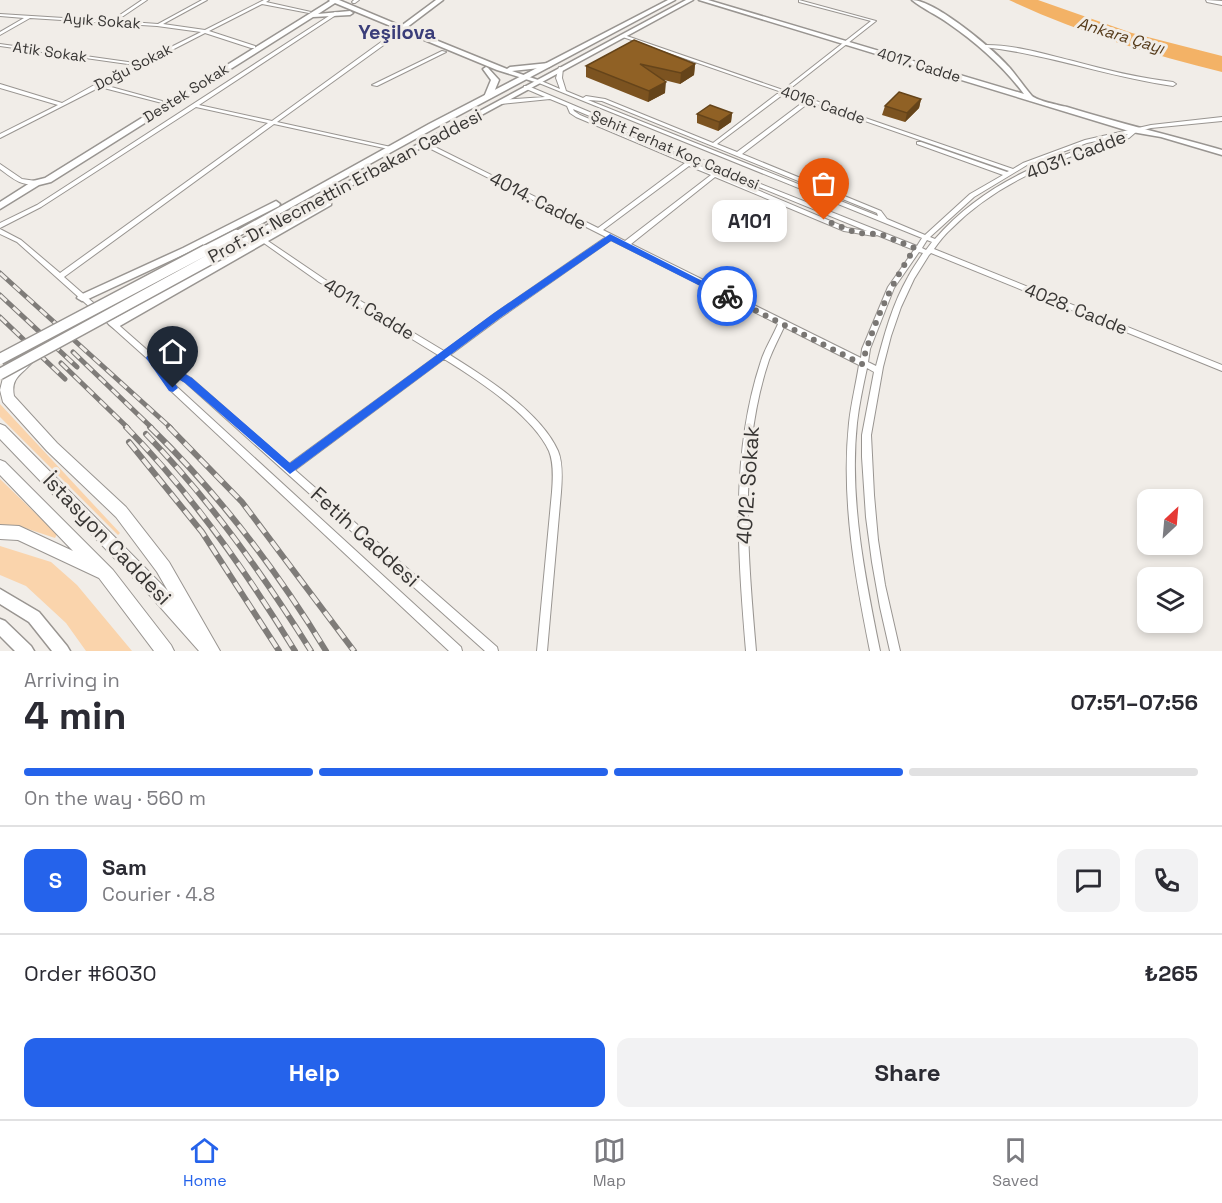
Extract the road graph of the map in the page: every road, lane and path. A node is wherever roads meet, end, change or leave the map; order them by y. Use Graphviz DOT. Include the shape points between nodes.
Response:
graph roads {
  1 [pos="145,0"];
  2 [pos="205,0"];
  3 [pos="440,0"];
  4 [pos="672,0"];
  5 [pos="690,0"];
  6 [pos="702,0"];
  7 [pos="801,0"];
  8 [pos="915,0"];
  9 [pos="1210,0"];
  10 [pos="264,1"];
  11 [pos="330,1"];
  12 [pos="355,1"];
  13 [pos="1222,3"];
  14 [pos="359,11"];
  15 [pos="337,13"];
  16 [pos="350,13"];
  17 [pos="0,15"];
  18 [pos="308,15"];
  19 [pos="29,17"];
  20 [pos="113,21"];
  21 [pos="157,25"];
  22 [pos="400,30"];
  23 [pos="203,32"];
  24 [pos="0,34"];
  25 [pos="620,37"];
  26 [pos="846,44"];
  27 [pos="0,45"];
  28 [pos="984,46"];
  29 [pos="253,47"];
  30 [pos="444,52"];
  31 [pos="136,64"];
  32 [pos="549,65"];
  33 [pos="561,68"];
  34 [pos="486,69"];
  35 [pos="500,69"];
  36 [pos="525,78"];
  37 [pos="537,81"];
  38 [pos="516,82"];
  39 [pos="1173,84"];
  40 [pos="98,85"];
  41 [pos="375,85"];
  42 [pos="0,86"];
  43 [pos="526,87"];
  44 [pos="564,92"];
  45 [pos="781,93"];
  46 [pos="488,97"];
  47 [pos="579,98"];
  48 [pos="556,99"];
  49 [pos="1031,99"];
  50 [pos="160,102"];
  51 [pos="501,102"];
  52 [pos="61,104"];
  53 [pos="804,104"];
  54 [pos="194,105"];
  55 [pos="569,105"];
  56 [pos="1222,118"];
  57 [pos="273,123"];
  58 [pos="1135,130"];
  59 [pos="0,136"];
  60 [pos="425,144"];
  61 [pos="713,145"];
  62 [pos="391,149"];
  63 [pos="1222,153"];
  64 [pos="737,155"];
  65 [pos="1222,159"];
  66 [pos="688,163"];
  67 [pos="0,166"];
  68 [pos="382,168"];
  69 [pos="353,170"];
  70 [pos="1007,171"];
  71 [pos="715,174"];
  72 [pos="1020,176"];
  73 [pos="36,183"];
  74 [pos="0,206"];
  75 [pos="885,221"];
  76 [pos="0,226"];
  77 [pos="0,231"];
  78 [pos="598,231"];
  79 [pos="880,234"];
  80 [pos="610,237"];
  81 [pos="925,237"];
  82 [pos="238,238"];
  83 [pos="263,240"];
  84 [pos="937,242"];
  85 [pos="626,245"];
  86 [pos="915,248"];
  87 [pos="929,252"];
  88 [pos="58,277"];
  89 [pos="82,298"];
  90 [pos="114,324"];
  91 [pos="782,324"];
  92 [pos="0,353"];
  93 [pos="24,354"];
  94 [pos="444,355"];
  95 [pos="151,358"];
  96 [pos="0,359"];
  97 [pos="862,364"];
  98 [pos="1222,368"];
  99 [pos="877,370"];
  100 [pos="0,374"];
  101 [pos="4,394"];
  102 [pos="0,430"];
  103 [pos="0,466"];
  104 [pos="290,469"];
  105 [pos="0,532"];
  106 [pos="107,575"];
  107 [pos="0,596"];
  108 [pos="0,626"];
  109 [pos="208,646"];
  110 [pos="26,651"];
  111 [pos="62,651"];
  112 [pos="165,651"];
  113 [pos="457,651"];
  114 [pos="493,651"];
  115 [pos="542,651"];
  116 [pos="751,651"];
  117 [pos="875,651"];
  118 [pos="895,651"];
  1 -- 20 [label="street"];
  2 -- 21 [label="street"];
  3 -- 22 [label="street"];
  4 -- 32 [label="street, Prof. Dr. Necmettin Erbakan Caddesi"];
  5 -- 25 [label="street, Prof. Dr. Necmettin Erbakan Caddesi"];
  6 -- 26 [label="street, 4017. Cadde"];
  7 -- 26 [label="street" via="874,21"];
  8 -- 28 [label="street"];
  9 -- 13 [label="highway"];
  10 -- 18 [label="street"];
  10 -- 23 [label="street, Doğu Sokak"];
  11 -- 14 [label="street"];
  11 -- 16 [label="street"];
  11 -- 18 [label="street, Destek Sokak"];
  12 -- 14 [label="street"];
  14 -- 22 [label="street"];
  15 -- 16 [label="street"];
  15 -- 18 [label="street"];
  15 -- 54 [label="street"];
  16 -- 22 [label="street"];
  17 -- 19 [label="street, Ayık Sokak"];
  18 -- 29 [label="street, Destek Sokak"];
  18 -- 73 [label="street, Destek Sokak" via="48,180"];
  19 -- 20 [label="street, Ayık Sokak"];
  19 -- 24 [label="street"];
  20 -- 21 [label="street, Ayık Sokak"];
  21 -- 23 [label="street, Ayık Sokak"];
  22 -- 30 [label="street"];
  22 -- 35 [label="street"];
  22 -- 57 [label="street"];
  23 -- 29 [label="street, Ayık Sokak"];
  23 -- 31 [label="street, Doğu Sokak"];
  25 -- 33 [label="street, Prof. Dr. Necmettin Erbakan Caddesi"];
  25 -- 45 [label="street, 4016. Cadde"];
  26 -- 45 [label="street"];
  26 -- 49 [label="street, 4017. Cadde"];
  27 -- 31 [label="street, Atik Sokak"];
  28 -- 39 [label="street"];
  28 -- 49 [label="street" via="1018,79"];
  29 -- 50 [label="street, Destek Sokak"];
  30 -- 34 [label="street"];
  30 -- 41 [label="street"];
  31 -- 40 [label="street, Doğu Sokak"];
  32 -- 35 [label="street"];
  32 -- 36 [label="street, Prof. Dr. Necmettin Erbakan Caddesi"];
  33 -- 37 [label="street, Prof. Dr. Necmettin Erbakan Caddesi"];
  33 -- 44 [label="street" via="559,78"];
  34 -- 38 [label="street"];
  34 -- 46 [label="street" via="495,80"];
  35 -- 36 [label="street"];
  36 -- 37 [label="street"];
  36 -- 38 [label="street, Prof. Dr. Necmettin Erbakan Caddesi"];
  37 -- 43 [label="street, Prof. Dr. Necmettin Erbakan Caddesi"];
  37 -- 44 [label="street, Şehit Ferhat Koç Caddesi"];
  38 -- 43 [label="street"];
  38 -- 46 [label="street, Prof. Dr. Necmettin Erbakan Caddesi"];
  40 -- 50 [label="street"];
  40 -- 52 [label="street, Doğu Sokak"];
  42 -- 52 [label="street"];
  43 -- 48 [label="street, Şehit Ferhat Koç Caddesi"];
  43 -- 51 [label="street, Prof. Dr. Necmettin Erbakan Caddesi"];
  44 -- 47 [label="street, Şehit Ferhat Koç Caddesi"];
  45 -- 53 [label="street, 4016. Cadde"];
  45 -- 61 [label="street"];
  45 -- 70 [label="street, 4016. Cadde"];
  46 -- 62 [label="street, Prof. Dr. Necmettin Erbakan Caddesi"];
  47 -- 61 [label="street, Şehit Ferhat Koç Caddesi" via="603,100"];
  47 -- 75 [label="street, Şehit Ferhat Koç Caddesi"];
  48 -- 51 [label="street, Şehit Ferhat Koç Caddesi"];
  48 -- 55 [label="street, Şehit Ferhat Koç Caddesi"];
  49 -- 58 [label="street, 4017. Cadde"];
  50 -- 73 [label="street, Destek Sokak"];
  51 -- 60 [label="street, Prof. Dr. Necmettin Erbakan Caddesi"];
  52 -- 59 [label="street, Doğu Sokak"];
  53 -- 64 [label="street"];
  53 -- 70 [label="street, 4016. Cadde"];
  54 -- 57 [label="street"];
  54 -- 76 [label="street" via="39,206"];
  55 -- 66 [label="street, Şehit Ferhat Koç Caddesi" via="578,116"];
  55 -- 79 [label="street, Şehit Ferhat Koç Caddesi"];
  56 -- 58 [label="street"];
  57 -- 62 [label="street"];
  57 -- 88 [label="street"];
  58 -- 63 [label="street, 4017. Cadde"];
  58 -- 65 [label="street, 4017. Cadde"];
  58 -- 70 [label="street, 4031. Cadde" via="1077,143"];
  58 -- 72 [label="street, 4031. Cadde" via="1127,137 1060,157"];
  60 -- 68 [label="street, Prof. Dr. Necmettin Erbakan Caddesi"];
  60 -- 78 [label="street, 4014. Cadde"];
  61 -- 64 [label="street, Şehit Ferhat Koç Caddesi"];
  62 -- 69 [label="street, Prof. Dr. Necmettin Erbakan Caddesi"];
  64 -- 75 [label="street, Şehit Ferhat Koç Caddesi" via="879,212"];
  66 -- 71 [label="street, Şehit Ferhat Koç Caddesi"];
  66 -- 78 [label="street"];
  67 -- 73 [label="street" via="20,181"];
  68 -- 82 [label="street, Prof. Dr. Necmettin Erbakan Caddesi"];
  68 -- 83 [label="street"];
  69 -- 82 [label="street, Prof. Dr. Necmettin Erbakan Caddesi"];
  69 -- 89 [label="street" via="305,189"];
  70 -- 72 [label="street, 4016. Cadde"];
  70 -- 81 [label="street, 4031. Cadde" via="958,205"];
  71 -- 79 [label="street, Şehit Ferhat Koç Caddesi" via="846,230"];
  71 -- 85 [label="street"];
  72 -- 84 [label="street, 4031. Cadde" via="974,205"];
  73 -- 74 [label="street, Destek Sokak"];
  75 -- 81 [label="street, Şehit Ferhat Koç Caddesi"];
  77 -- 88 [label="street, Fetih Caddesi" via="19,241"];
  78 -- 80 [label="street, 4014. Cadde"];
  79 -- 86 [label="street, Şehit Ferhat Koç Caddesi"];
  80 -- 85 [label="street, 4014. Cadde"];
  80 -- 94 [label="street"];
  81 -- 84 [label="street, Şehit Ferhat Koç Caddesi"];
  81 -- 86 [label="street, 4031. Cadde"];
  82 -- 93 [label="street, Prof. Dr. Necmettin Erbakan Caddesi, bridge"];
  83 -- 90 [label="street"];
  83 -- 94 [label="street, 4011. Cadde"];
  84 -- 87 [label="street, 4031. Cadde"];
  85 -- 91 [label="street, 4014. Cadde"];
  86 -- 87 [label="street, Şehit Ferhat Koç Caddesi"];
  86 -- 97 [label="street, 4031. Cadde" via="888,292"];
  87 -- 98 [label="street, 4028. Cadde"];
  87 -- 99 [label="street, 4031. Cadde" via="894,312"];
  88 -- 89 [label="street, Fetih Caddesi"];
  89 -- 90 [label="street, Fetih Caddesi"];
  90 -- 95 [label="street, Fetih Caddesi"];
  91 -- 97 [label="street, 4014. Cadde"];
  91 -- 116 [label="street, 4012. Sokak" via="763,368 746,461 742,521"];
  92 -- 93 [label="main road, bridge"];
  93 -- 96 [label="street, Prof. Dr. Necmettin Erbakan Caddesi, bridge"];
  93 -- 100 [label="street, Prof. Dr. Necmettin Erbakan Caddesi, bridge"];
  93 -- 101 [label="main road"];
  94 -- 104 [label="street"];
  94 -- 115 [label="street, 4011. Cadde" via="527,413 554,450 555,508"];
  95 -- 104 [label="street, Fetih Caddesi" via="188,380"];
  95 -- 113 [label="street, Fetih Caddesi" via="173,388"];
  97 -- 99 [label="street, 4014. Cadde"];
  97 -- 117 [label="street, 4031. Cadde" via="853,420 852,489 860,570"];
  99 -- 118 [label="street, 4031. Cadde" via="867,430 868,483 881,590"];
  101 -- 109 [label="main road" via="52,447 121,512 163,567"];
  102 -- 109 [label="main road, İstasyon Caddesi"];
  103 -- 106 [label="main road, İstasyon Caddesi"];
  104 -- 114 [label="street, Fetih Caddesi"];
  105 -- 106 [label="main road" via="19,533"];
  106 -- 112 [label="main road, İstasyon Caddesi"];
  107 -- 111 [label="street" via="34,617"];
  108 -- 110 [label="street"];
}
